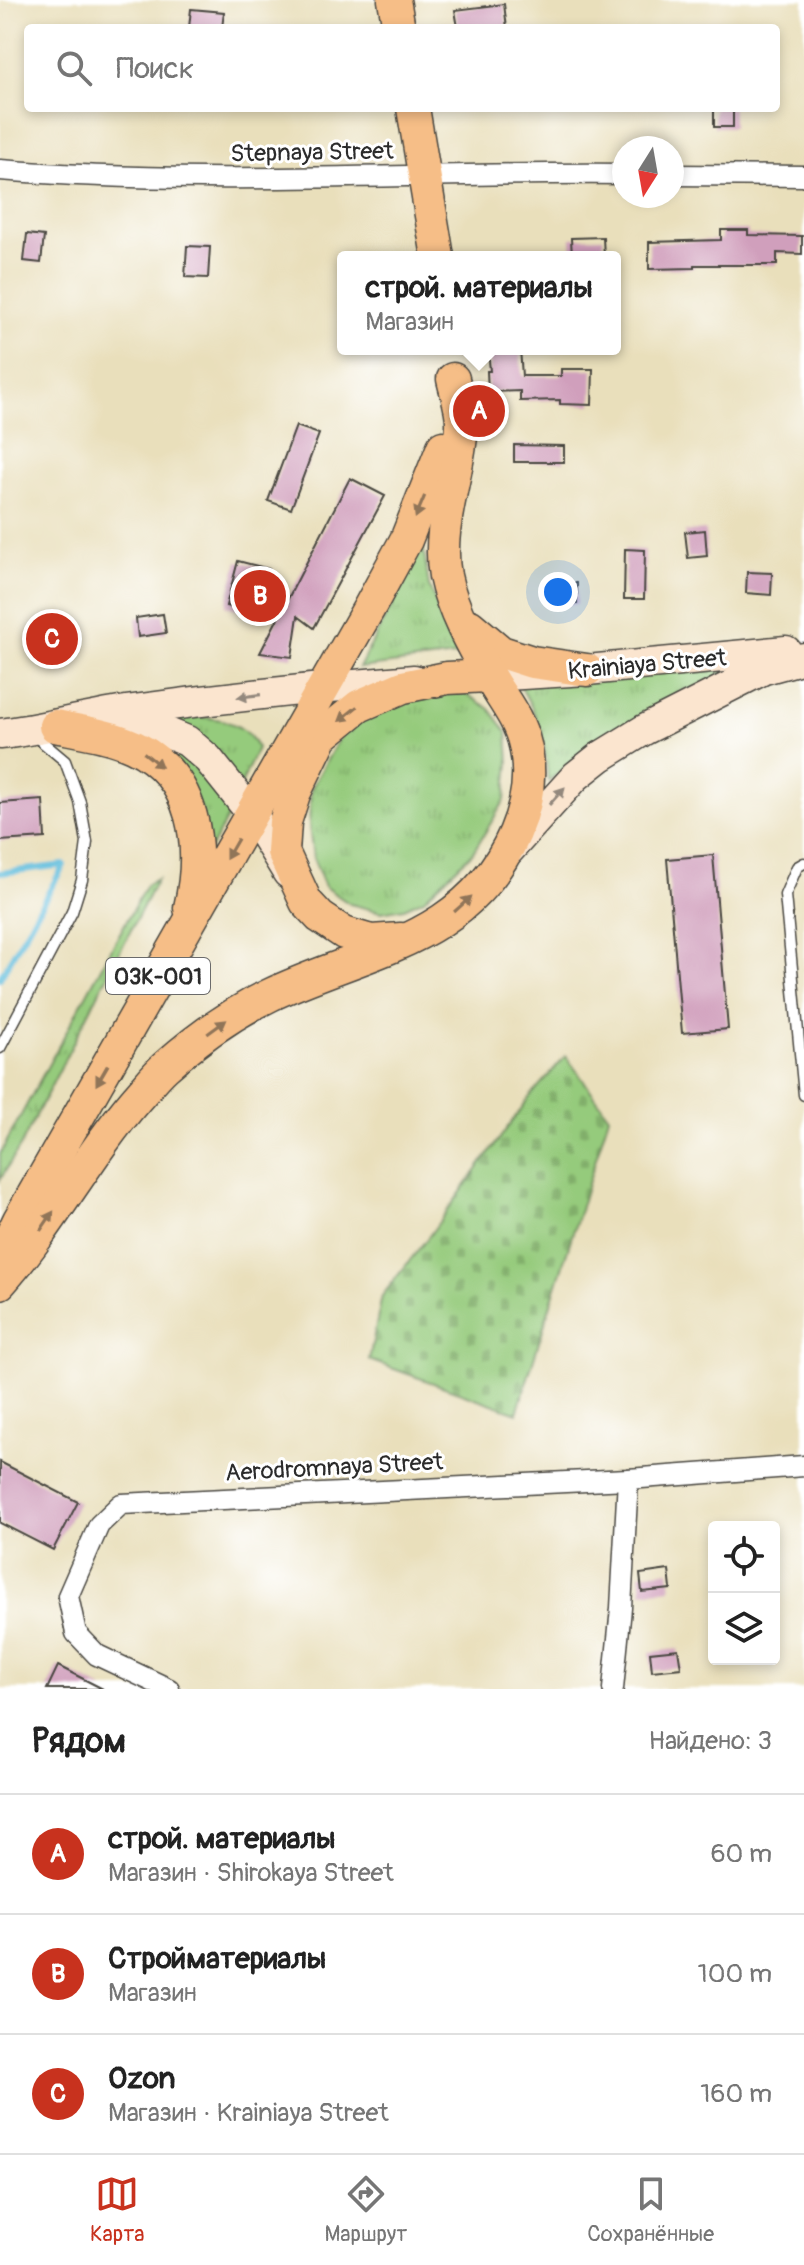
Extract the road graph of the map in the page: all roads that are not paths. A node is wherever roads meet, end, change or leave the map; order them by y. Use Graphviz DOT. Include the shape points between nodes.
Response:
graph roads {
  1 [pos="394,0"];
  2 [pos="398,24"];
  3 [pos="414,112"];
  4 [pos="0,170"];
  5 [pos="612,174"];
  6 [pos="684,175"];
  7 [pos="424,176"];
  8 [pos="804,176"];
  9 [pos="437,251"];
  10 [pos="452,364"];
  11 [pos="459,616"];
  12 [pos="804,649"];
  13 [pos="804,658"];
  14 [pos="587,670"];
  15 [pos="489,676"];
  16 [pos="447,678"];
  17 [pos="327,686"];
  18 [pos="28,730"];
  19 [pos="298,733"];
  20 [pos="294,794"];
  21 [pos="252,814"];
  22 [pos="506,855"];
  23 [pos="804,863"];
  24 [pos="306,902"];
  25 [pos="185,929"];
  26 [pos="409,939"];
  27 [pos="0,1048"];
  28 [pos="804,1095"];
  29 [pos="0,1259"];
  30 [pos="0,1283"];
  31 [pos="804,1466"];
  32 [pos="628,1479"];
  33 [pos="169,1689"];
  34 [pos="613,1689"];
  1 -- 2 [label="main road"];
  3 -- 7 [label="main road"];
  4 -- 7 [label="street, Stepnaya Street" via="204,180"];
  5 -- 7 [label="street, Stepnaya Street"];
  6 -- 8 [label="street"];
  7 -- 9 [label="main road"];
  10 -- 11 [label="main road, 03К-001" via="462,424 444,531 445,575"];
  10 -- 17 [label="main road, 03К-001, one-way" via="452,412 422,505"];
  11 -- 14 [label="main road" via="501,652"];
  11 -- 15 [label="main road, 03К-001"];
  12 -- 14 [label="street, Krainiaya Street"];
  22 -- 13 [label="street, 03К-001, one-way" via="576,776 600,757 764,669"];
  14 -- 15 [label="street, Krainiaya Street"];
  15 -- 16 [label="main road"];
  15 -- 22 [label="main road, 03К-001" via="518,722 529,772 526,800"];
  16 -- 17 [label="street"];
  16 -- 20 [label="main road, one-way" via="403,687 359,706 322,736"];
  17 -- 18 [label="street, one-way" via="129,710"];
  17 -- 19 [label="main road, 03К-001"];
  18 -- 21 [label="street, 03К-001" via="124,724 160,730 187,741 208,759"];
  18 -- 25 [label="main road, 03К-001, one-way" via="133,746 180,788 197,840 197,879"];
  18 -- 27 [label="lane" via="65,761 87,842 72,912"];
  19 -- 20 [label="main road"];
  19 -- 21 [label="main road, 03К-001"];
  20 -- 24 [label="main road" via="283,852"];
  21 -- 24 [label="street, 03К-001"];
  21 -- 25 [label="main road, 03К-001, one-way"];
  26 -- 22 [label="main road, 03К-001, one-way" via="466,901"];
  23 -- 28 [label="lane" via="785,895"];
  24 -- 26 [label="main road, 03К-001" via="344,933 371,941"];
  25 -- 29 [label="main road, 03К-001, one-way"];
  30 -- 26 [label="main road, 03К-001, one-way" via="164,1067 271,995"];
  31 -- 32 [label="street, Aerodromnaya Street"];
  32 -- 33 [label="street, Aerodromnaya Street" via="121,1504 99,1525 68,1596 76,1633 97,1655"];
  32 -- 34 [label="street"];
}
